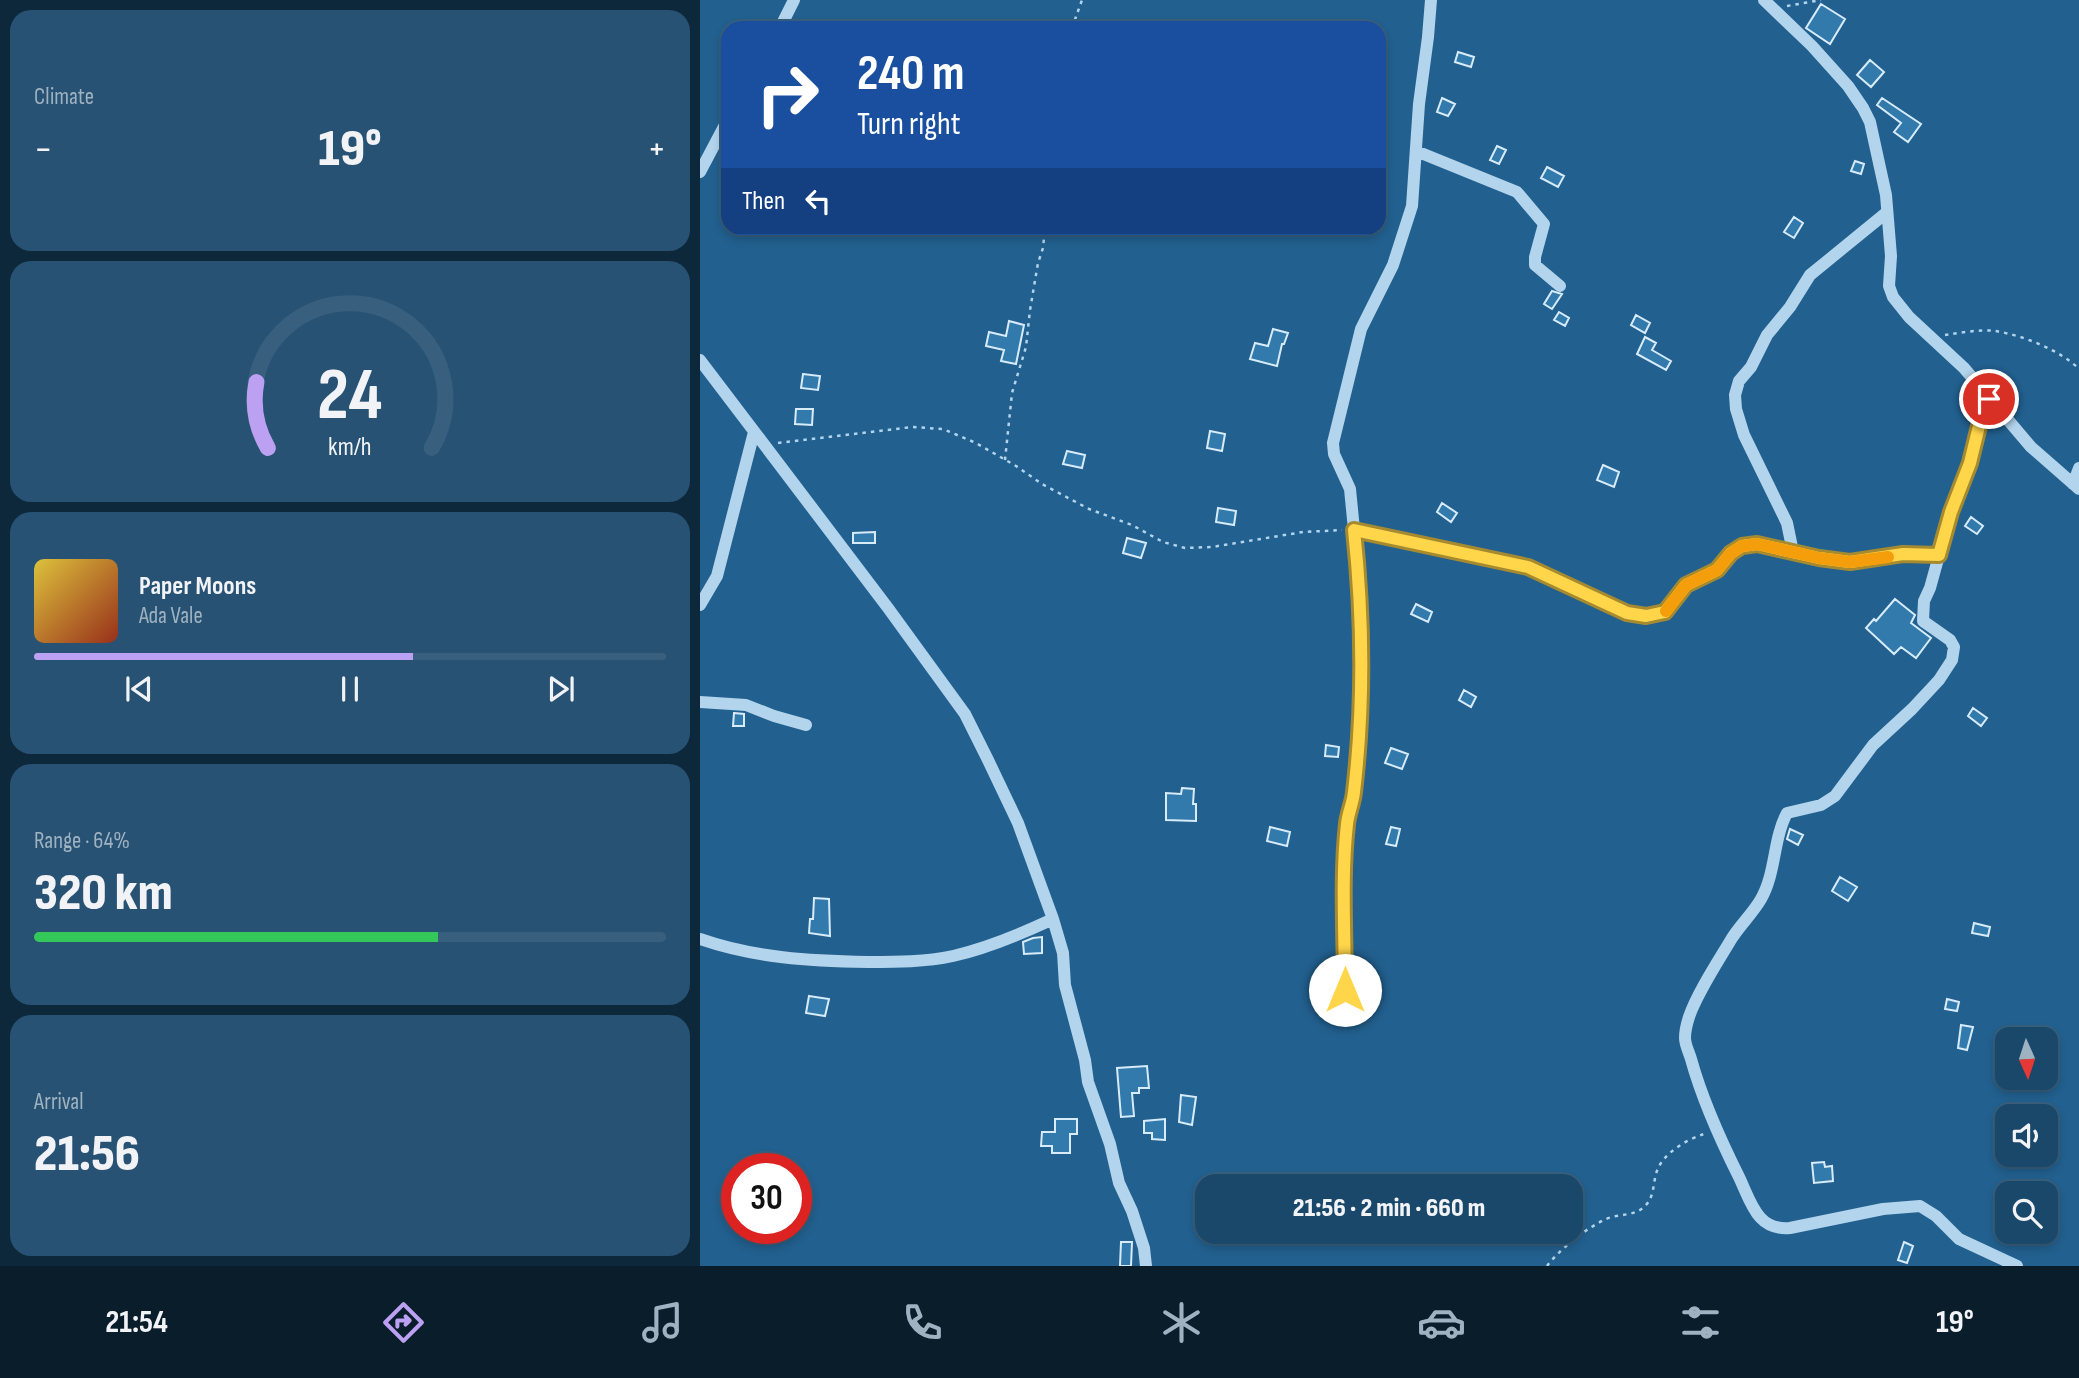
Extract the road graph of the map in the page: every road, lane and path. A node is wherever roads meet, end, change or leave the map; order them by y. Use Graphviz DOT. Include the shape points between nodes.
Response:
graph roads {
  1 [pos="794,0"];
  2 [pos="1082,0"];
  3 [pos="1431,0"];
  4 [pos="1821,0"];
  5 [pos="1769,4"];
  6 [pos="784,21"];
  7 [pos="1074,21"];
  8 [pos="721,132"];
  9 [pos="1416,151"];
  10 [pos="700,172"];
  11 [pos="1886,213"];
  12 [pos="1044,235"];
  13 [pos="1560,286"];
  14 [pos="1932,336"];
  15 [pos="700,360"];
  16 [pos="2079,369"];
  17 [pos="1989,399"];
  18 [pos="754,432"];
  19 [pos="765,446"];
  20 [pos="1006,460"];
  21 [pos="2079,468"];
  22 [pos="2076,486"];
  23 [pos="1354,530"];
  24 [pos="1793,552"];
  25 [pos="1939,555"];
  26 [pos="700,605"];
  27 [pos="700,702"];
  28 [pos="806,724"];
  29 [pos="1053,919"];
  30 [pos="700,939"];
  31 [pos="1345,990"];
  32 [pos="1717,1129"];
  33 [pos="1146,1266"];
  34 [pos="1547,1266"];
  35 [pos="2017,1266"];
  1 -- 6 [label="street"];
  2 -- 7 [label="path"];
  3 -- 9 [label="street"];
  4 -- 5 [label="path"];
  5 -- 11 [label="street" via="1831,66 1863,108 1875,140"];
  8 -- 10 [label="street"];
  9 -- 13 [label="street" via="1517,192 1544,224 1535,265"];
  9 -- 23 [label="street" via="1412,206 1393,265 1361,329 1333,443 1350,489"];
  11 -- 14 [label="street" via="1892,297"];
  11 -- 24 [label="street" via="1810,275 1767,335 1735,395 1744,435 1787,523"];
  12 -- 20 [label="path" via="1027,347 1013,393"];
  14 -- 16 [label="path" via="1995,331 2038,343"];
  14 -- 17 [label="street"];
  15 -- 18 [label="street"];
  17 -- 22 [label="street" via="2031,447"];
  17 -- 25 [label="street"];
  18 -- 19 [label="street"];
  18 -- 26 [label="street" via="717,576"];
  19 -- 20 [label="path" via="870,431 943,429"];
  19 -- 29 [label="street" via="964,714 1018,823"];
  20 -- 23 [label="path" via="1089,509 1185,548"];
  21 -- 22 [label="street"];
  23 -- 24 [label="street" via="1528,567 1627,613 1646,616 1665,612 1686,585 1717,570 1742,546 1757,544"];
  23 -- 31 [label="street" via="1361,635 1354,794 1345,860"];
  24 -- 25 [label="street" via="1850,562 1903,554"];
  25 -- 32 [label="street" via="1922,619 1950,640 1952,660 1939,680 1873,745 1835,796 1821,805 1787,813 1761,899 1736,932 1689,1017 1685,1039"];
  27 -- 28 [label="street" via="746,705"];
  29 -- 30 [label="street" via="953,956 898,962 813,961"];
  29 -- 33 [label="street" via="1088,1082 1144,1248"];
  32 -- 34 [label="path" via="1670,1153 1658,1167 1646,1206 1591,1228"];
  32 -- 35 [label="street" via="1755,1209 1769,1226 1790,1228 1920,1206 1959,1239"];
}
